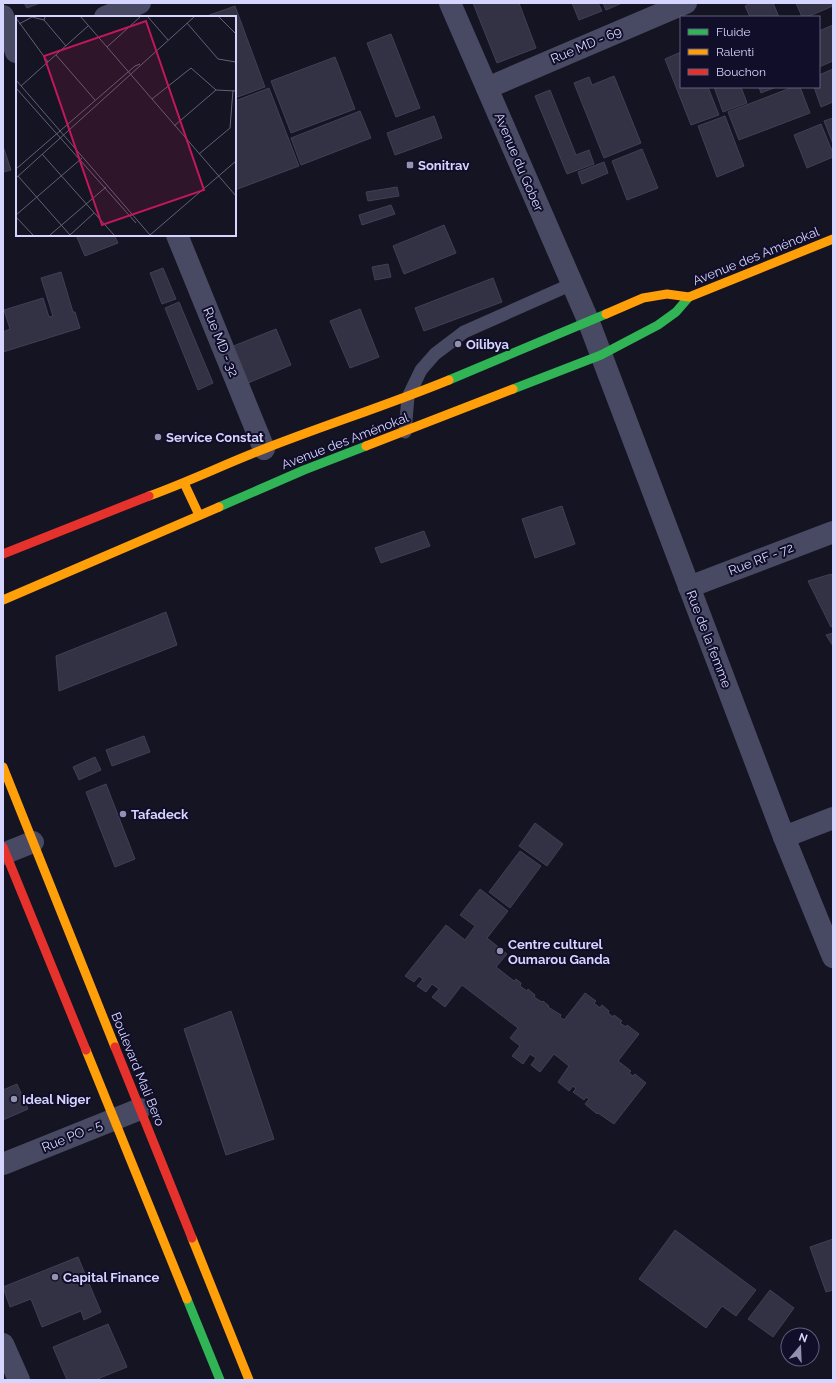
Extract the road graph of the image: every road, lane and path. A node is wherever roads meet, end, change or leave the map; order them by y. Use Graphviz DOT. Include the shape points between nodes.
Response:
graph roads {
  1 [pos="140,3"];
  2 [pos="450,3"];
  3 [pos="686,3"];
  4 [pos="3,16"];
  5 [pos="107,16"];
  6 [pos="12,54"];
  7 [pos="487,88"];
  8 [pos="177,236"];
  9 [pos="833,239"];
  10 [pos="572,284"];
  11 [pos="689,297"];
  12 [pos="588,320"];
  13 [pos="601,355"];
  14 [pos="408,397"];
  15 [pos="405,432"];
  16 [pos="264,449"];
  17 [pos="184,483"];
  18 [pos="198,516"];
  19 [pos="833,532"];
  20 [pos="3,554"];
  21 [pos="688,587"];
  22 [pos="3,600"];
  23 [pos="3,767"];
  24 [pos="833,818"];
  25 [pos="784,837"];
  26 [pos="33,842"];
  27 [pos="4,851"];
  28 [pos="833,957"];
  29 [pos="140,1109"];
  30 [pos="114,1119"];
  31 [pos="3,1164"];
  32 [pos="3,1344"];
  33 [pos="19,1380"];
  34 [pos="220,1380"];
  35 [pos="249,1380"];
  1 -- 5 [label="street"];
  2 -- 7 [label="street, Avenue du Gober"];
  3 -- 7 [label="street, Rue MD - 69"];
  4 -- 6 [label="street"];
  7 -- 10 [label="street, Avenue du Gober"];
  8 -- 16 [label="street, Rue MD - 32"];
  9 -- 11 [label="main road, Avenue des Aménokal"];
  10 -- 12 [label="street, Avenue du Gober"];
  10 -- 14 [label="lane" via="464,332 436,354 421,370"];
  11 -- 12 [label="main road, Avenue des Aménokal" via="667,294 643,298"];
  11 -- 13 [label="main road, Avenue des Aménokal" via="676,312 658,325"];
  12 -- 13 [label="street, Rue de la femme"];
  12 -- 14 [label="main road, Avenue des Aménokal"];
  13 -- 15 [label="main road, Avenue des Aménokal"];
  13 -- 21 [label="street, Rue de la femme"];
  14 -- 15 [label="lane"];
  14 -- 16 [label="main road, Avenue des Aménokal" via="294,441"];
  15 -- 18 [label="main road, Avenue des Aménokal" via="303,467"];
  16 -- 17 [label="main road, Avenue des Aménokal"];
  17 -- 18 [label="main road"];
  17 -- 20 [label="main road, Avenue des Aménokal"];
  18 -- 22 [label="main road, Avenue des Aménokal"];
  19 -- 21 [label="street, Rue RF - 72"];
  21 -- 25 [label="street, Rue de la femme"];
  23 -- 26 [label="main road, Boulevard Mali Bero"];
  24 -- 25 [label="street"];
  25 -- 28 [label="street, Rue de la femme"];
  26 -- 27 [label="street"];
  26 -- 29 [label="main road, Boulevard Mali Bero"];
  27 -- 30 [label="main road"];
  29 -- 30 [label="street, Rue PO - 5"];
  29 -- 35 [label="main road, Boulevard Mali Bero"];
  30 -- 31 [label="street, Rue PO - 5"];
  30 -- 34 [label="main road"];
  32 -- 33 [label="street"];
}
